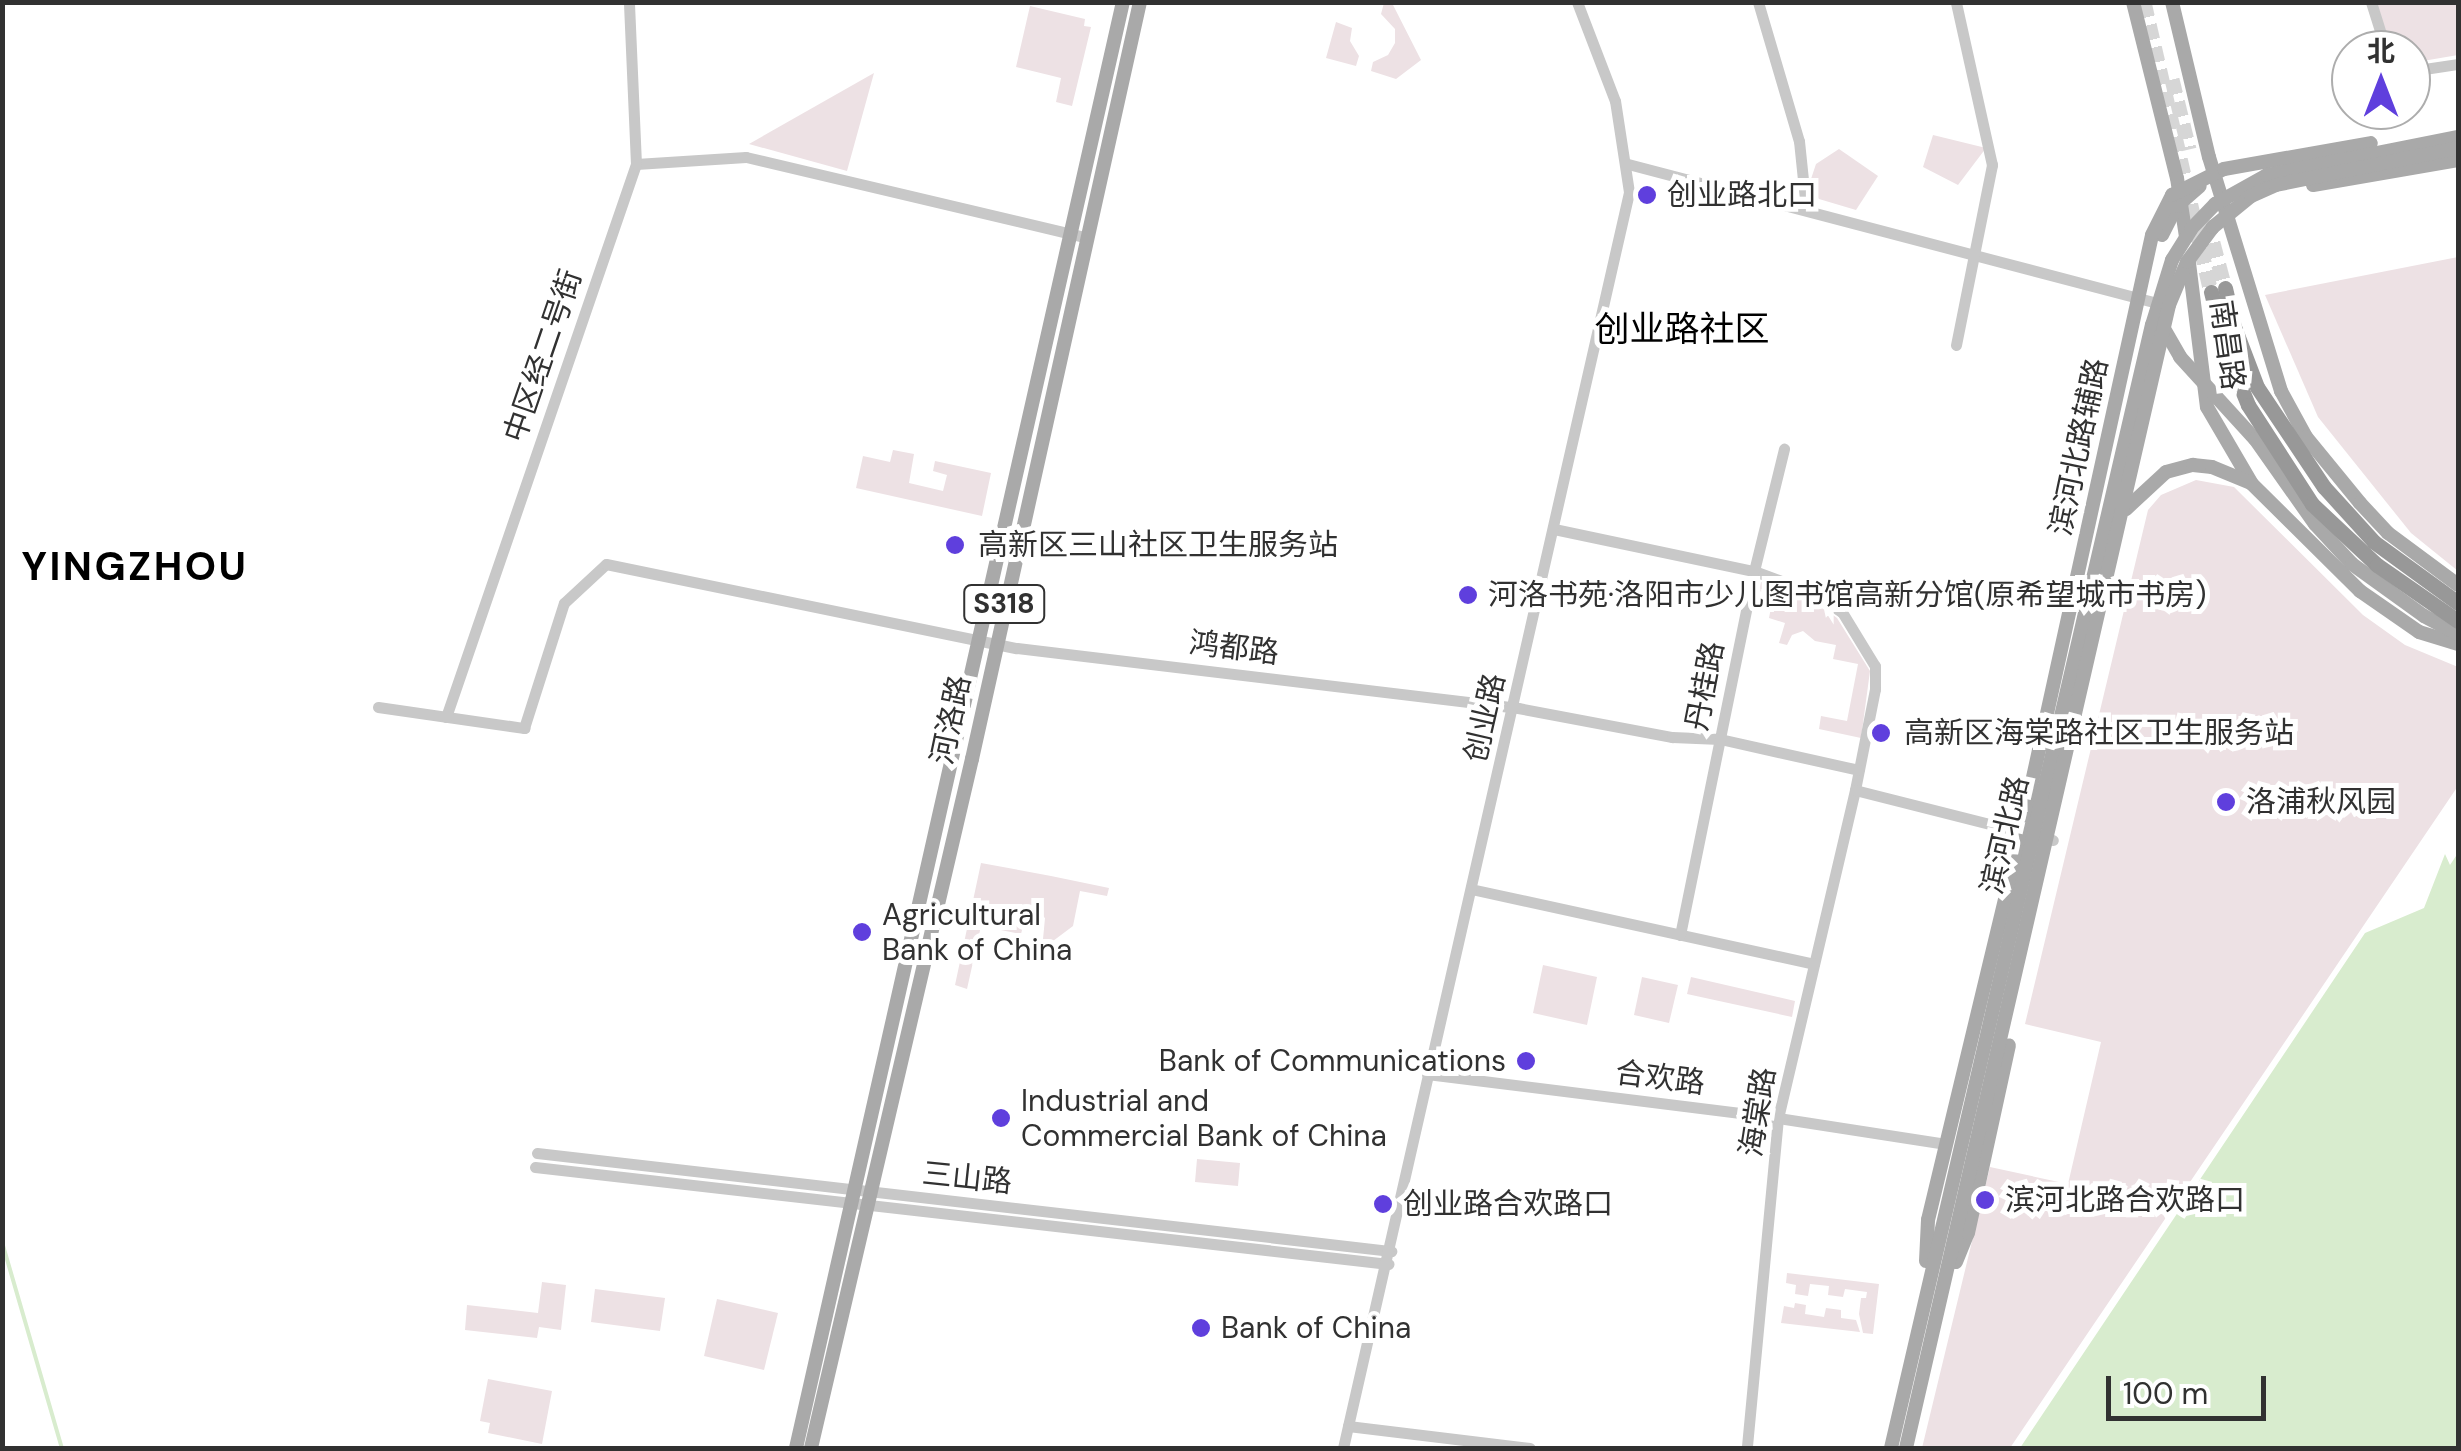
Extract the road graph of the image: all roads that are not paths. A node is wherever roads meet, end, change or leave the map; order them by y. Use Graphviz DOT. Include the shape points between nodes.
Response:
graph roads {
  1 [pos="630,2"];
  2 [pos="1123,2"];
  3 [pos="1140,2"];
  4 [pos="1581,2"];
  5 [pos="1758,2"];
  6 [pos="1956,2"];
  7 [pos="2133,2"];
  8 [pos="2172,2"];
  9 [pos="2371,2"];
  10 [pos="2380,30"];
  11 [pos="2458,64"];
  12 [pos="2431,68"];
  13 [pos="2458,132"];
  14 [pos="2458,148"];
  15 [pos="2458,160"];
  16 [pos="636,164"];
  17 [pos="1631,164"];
  18 [pos="2215,173"];
  19 [pos="2179,190"];
  20 [pos="2225,207"];
  21 [pos="1806,209"];
  22 [pos="1077,235"];
  23 [pos="2187,242"];
  24 [pos="1974,253"];
  25 [pos="2139,298"];
  26 [pos="2161,304"];
  27 [pos="1956,345"];
  28 [pos="1784,449"];
  29 [pos="2252,484"];
  30 [pos="2126,509"];
  31 [pos="1557,529"];
  32 [pos="1754,570"];
  33 [pos="2458,585"];
  34 [pos="2458,603"];
  35 [pos="2458,622"];
  36 [pos="2458,634"];
  37 [pos="988,643"];
  38 [pos="2458,644"];
  39 [pos="378,707"];
  40 [pos="1515,708"];
  41 [pos="446,717"];
  42 [pos="1720,739"];
  43 [pos="1859,770"];
  44 [pos="1855,790"];
  45 [pos="2021,832"];
  46 [pos="2053,840"];
  47 [pos="1473,890"];
  48 [pos="1680,935"];
  49 [pos="1814,964"];
  50 [pos="1430,1074"];
  51 [pos="1778,1118"];
  52 [pos="1946,1144"];
  53 [pos="537,1153"];
  54 [pos="535,1167"];
  55 [pos="853,1198"];
  56 [pos="871,1199"];
  57 [pos="1950,1228"];
  58 [pos="1387,1257"];
  59 [pos="1924,1297"];
  60 [pos="1940,1300"];
  61 [pos="1351,1426"];
  62 [pos="796,1448"];
  63 [pos="812,1448"];
  64 [pos="1346,1448"];
  65 [pos="1530,1448"];
  66 [pos="1747,1448"];
  67 [pos="1891,1448"];
  68 [pos="1906,1448"];
  1 -- 16 [label="street, 中区经二号街"];
  2 -- 22 [label="main road, 河洛路 / S318"];
  3 -- 22 [label="main road, 河洛路 / S318"];
  4 -- 17 [label="street, 创业路" via="1620,98"];
  5 -- 21 [label="street" via="1799,140"];
  6 -- 24 [label="street" via="1992,165"];
  7 -- 19 [label="main road, 南昌路"];
  8 -- 18 [label="main road, 南昌路"];
  9 -- 10 [label="street"];
  11 -- 12 [label="street"];
  13 -- 18 [label="main road"];
  13 -- 36 [label="main road" via="2207,180 2177,206 2150,281 2154,312 2180,357 2254,439 2315,524 2352,564"];
  13 -- 57 [label="main road, 滨河北路" via="2267,176 2215,204 2172,260"];
  14 -- 57 [label="main road, 滨河北路" via="2276,185 2213,227 2187,262 2169,305"];
  15 -- 20 [label="main road, 滨河北路辅路"];
  16 -- 22 [label="street" via="746,157"];
  16 -- 41 [label="street, 中区经二号街"];
  17 -- 21 [label="street"];
  17 -- 31 [label="street, 创业路" via="1635,194"];
  18 -- 19 [label="main road"];
  18 -- 20 [label="main road, 南昌路"];
  19 -- 23 [label="main road, 南昌路"];
  19 -- 25 [label="main road, 滨河北路辅路" via="2152,235"];
  20 -- 23 [label="main road, 滨河北路辅路"];
  20 -- 33 [label="main road, 南昌路" via="2262,340 2306,437 2388,533"];
  21 -- 24 [label="street"];
  22 -- 37 [label="main road, 河洛路 / S318"];
  23 -- 26 [label="main road, 滨河北路辅路"];
  23 -- 29 [label="main road, 南昌路" via="2207,407"];
  24 -- 25 [label="street"];
  24 -- 27 [label="street"];
  25 -- 26 [label="street"];
  25 -- 45 [label="main road, 滨河北路辅路"];
  26 -- 30 [label="main road, 滨河北路辅路"];
  28 -- 32 [label="street, 丹桂路"];
  29 -- 30 [label="main road" via="2193,465 2166,472"];
  29 -- 38 [label="main road, 南昌路" via="2360,591 2420,632"];
  30 -- 46 [label="main road, 滨河北路辅路"];
  31 -- 32 [label="street, 海棠路"];
  31 -- 40 [label="street, 创业路"];
  32 -- 42 [label="street, 丹桂路"];
  32 -- 43 [label="street, 海棠路" via="1812,592 1842,612 1864,644 1875,666 1875,689"];
  34 -- 35 [label="highway" via="2374,542 2324,488 2257,387 2218,290 2226,352 2248,404 2312,504 2377,565"];
  37 -- 40 [label="street, 鸿都路"];
  37 -- 41 [label="street, 鸿都路" via="606,564 564,602 524,728"];
  37 -- 55 [label="main road, 河洛路 / S318"];
  37 -- 56 [label="main road, 河洛路 / S318"];
  39 -- 41 [label="street"];
  40 -- 42 [label="street, 鸿都路" via="1672,737"];
  40 -- 47 [label="street, 创业路"];
  42 -- 43 [label="street, 鸿都路"];
  42 -- 48 [label="street, 丹桂路"];
  43 -- 44 [label="street, 海棠路"];
  44 -- 45 [label="street"];
  44 -- 49 [label="street, 海棠路"];
  45 -- 46 [label="street"];
  45 -- 52 [label="main road, 滨河北路辅路"];
  46 -- 60 [label="main road, 滨河北路辅路" via="1968,1233"];
  47 -- 48 [label="street"];
  47 -- 50 [label="street, 创业路"];
  48 -- 49 [label="street"];
  49 -- 51 [label="street, 海棠路"];
  50 -- 51 [label="street, 合欢路"];
  50 -- 58 [label="street, 创业路"];
  51 -- 52 [label="street, 合欢路"];
  51 -- 66 [label="street, 海棠路"];
  52 -- 59 [label="main road, 滨河北路辅路" via="1928,1220"];
  53 -- 55 [label="street, 三山路"];
  54 -- 55 [label="street, 三山路"];
  55 -- 56 [label="street, 三山路"];
  55 -- 62 [label="main road, 河洛路 / S318"];
  56 -- 58 [label="street, 三山路"];
  56 -- 63 [label="main road, 河洛路 / S318"];
  57 -- 59 [label="main road, 滨河北路"];
  57 -- 60 [label="main road, 滨河北路"];
  58 -- 61 [label="street, 创业路"];
  59 -- 67 [label="main road, 滨河北路"];
  60 -- 68 [label="main road, 滨河北路"];
  61 -- 64 [label="street, 创业路"];
  61 -- 65 [label="street"];
}
